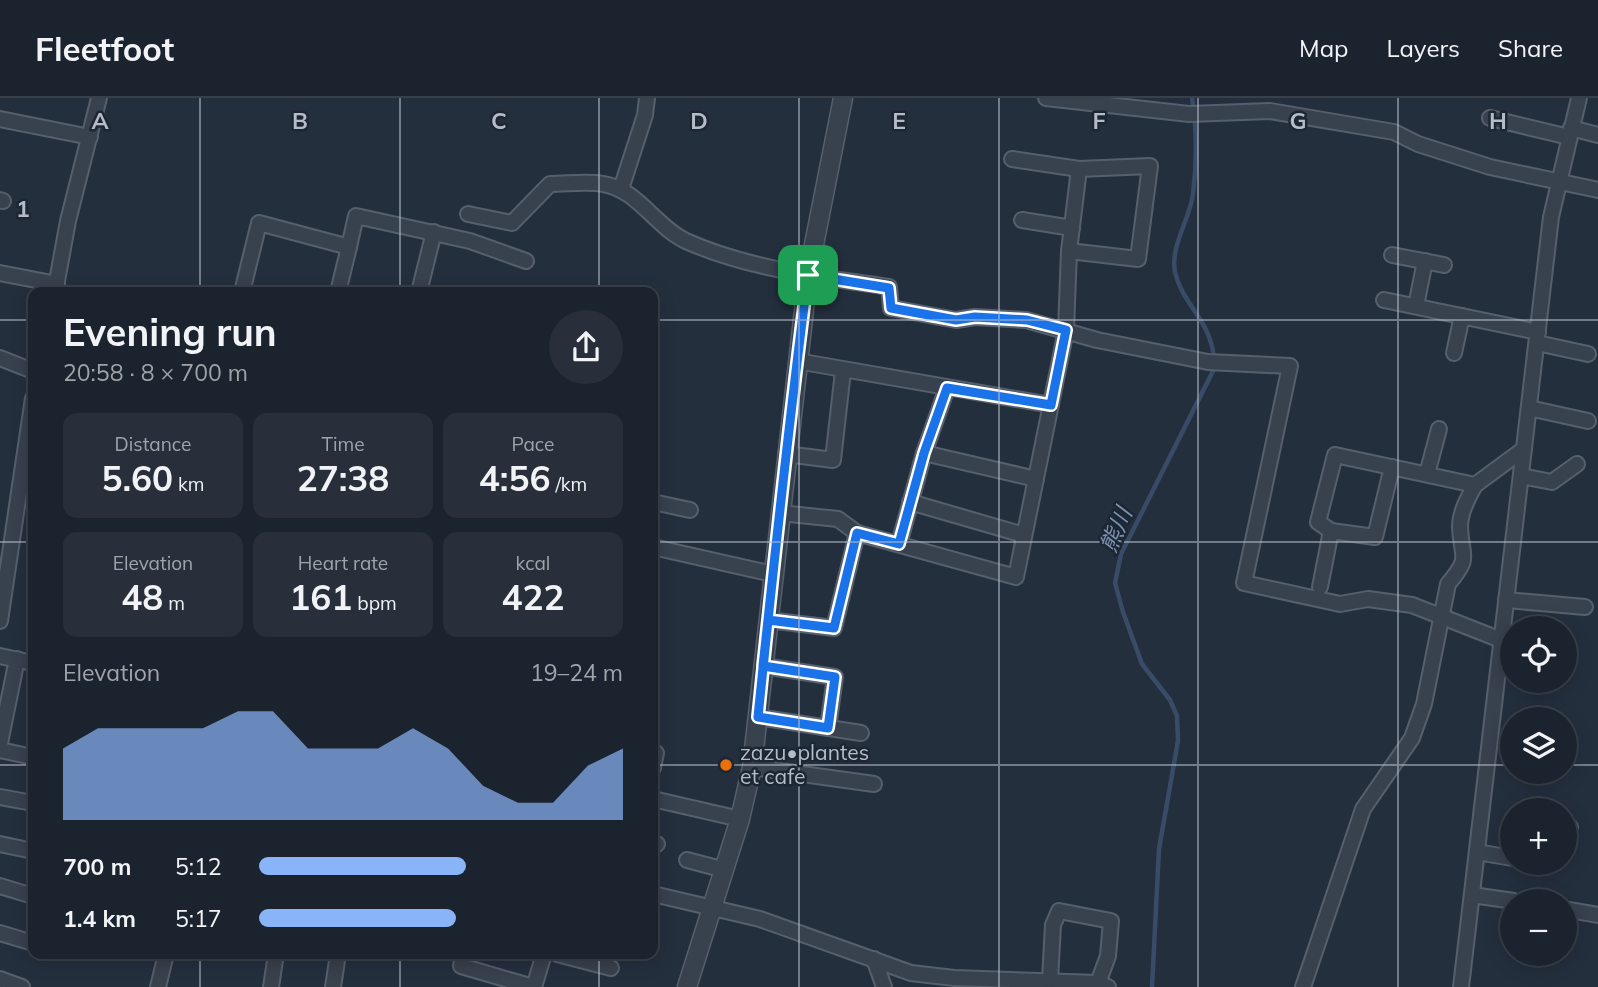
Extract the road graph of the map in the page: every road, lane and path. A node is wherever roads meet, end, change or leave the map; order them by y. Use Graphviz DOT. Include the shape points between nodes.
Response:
graph roads {
  1 [pos="99,98"];
  2 [pos="647,98"];
  3 [pos="843,98"];
  4 [pos="1046,98"];
  5 [pos="1579,98"];
  6 [pos="1490,118"];
  7 [pos="0,119"];
  8 [pos="1570,132"];
  9 [pos="1598,135"];
  10 [pos="90,136"];
  11 [pos="1012,159"];
  12 [pos="1079,169"];
  13 [pos="1558,182"];
  14 [pos="621,189"];
  15 [pos="1598,190"];
  16 [pos="468,214"];
  17 [pos="1022,220"];
  18 [pos="1072,228"];
  19 [pos="434,232"];
  20 [pos="349,247"];
  21 [pos="1069,251"];
  22 [pos="1392,255"];
  23 [pos="527,261"];
  24 [pos="1425,261"];
  25 [pos="1444,265"];
  26 [pos="0,273"];
  27 [pos="808,275"];
  28 [pos="52,287"];
  29 [pos="56,287"];
  30 [pos="243,287"];
  31 [pos="339,287"];
  32 [pos="420,287"];
  33 [pos="1384,300"];
  34 [pos="1416,306"];
  35 [pos="1462,316"];
  36 [pos="1066,330"];
  37 [pos="1537,337"];
  38 [pos="1454,353"];
  39 [pos="1588,354"];
  40 [pos="0,358"];
  41 [pos="797,361"];
  42 [pos="28,369"];
  43 [pos="843,371"];
  44 [pos="947,388"];
  45 [pos="1051,405"];
  46 [pos="1529,408"];
  47 [pos="1588,421"];
  48 [pos="1439,429"];
  49 [pos="1524,449"];
  50 [pos="924,453"];
  51 [pos="786,454"];
  52 [pos="28,456"];
  53 [pos="1577,464"];
  54 [pos="1392,467"];
  55 [pos="1427,474"];
  56 [pos="1521,476"];
  57 [pos="26,479"];
  58 [pos="1036,479"];
  59 [pos="1475,485"];
  60 [pos="910,502"];
  61 [pos="658,503"];
  62 [pos="690,510"];
  63 [pos="780,513"];
  64 [pos="1331,531"];
  65 [pos="857,533"];
  66 [pos="1024,535"];
  67 [pos="899,544"];
  68 [pos="658,548"];
  69 [pos="773,574"];
  70 [pos="1321,587"];
  71 [pos="1506,600"];
  72 [pos="1585,607"];
  73 [pos="1504,616"];
  74 [pos="1441,618"];
  75 [pos="768,620"];
  76 [pos="0,621"];
  77 [pos="1500,640"];
  78 [pos="1500,648"];
  79 [pos="0,656"];
  80 [pos="17,659"];
  81 [pos="28,662"];
  82 [pos="763,666"];
  83 [pos="758,717"];
  84 [pos="828,728"];
  85 [pos="861,733"];
  86 [pos="0,743"];
  87 [pos="0,750"];
  88 [pos="28,756"];
  89 [pos="752,766"];
  90 [pos="874,784"];
  91 [pos="0,797"];
  92 [pos="658,800"];
  93 [pos="28,802"];
  94 [pos="740,819"];
  95 [pos="0,844"];
  96 [pos="28,850"];
  97 [pos="1476,852"];
  98 [pos="1500,856"];
  99 [pos="687,860"];
  100 [pos="725,870"];
  101 [pos="0,886"];
  102 [pos="28,894"];
  103 [pos="658,895"];
  104 [pos="1472,895"];
  105 [pos="1500,899"];
  106 [pos="712,907"];
  107 [pos="1577,911"];
  108 [pos="1598,915"];
  109 [pos="0,933"];
  110 [pos="28,941"];
  111 [pos="165,959"];
  112 [pos="275,959"];
  113 [pos="337,959"];
  114 [pos="462,959"];
  115 [pos="542,959"];
  116 [pos="576,959"];
  117 [pos="874,959"];
  118 [pos="611,968"];
  119 [pos="0,979"];
  120 [pos="1050,980"];
  121 [pos="1002,983"];
  122 [pos="1103,985"];
  123 [pos="22,987"];
  124 [pos="158,987"];
  125 [pos="271,987"];
  126 [pos="333,987"];
  127 [pos="533,987"];
  128 [pos="687,987"];
  129 [pos="884,987"];
  130 [pos="1303,987"];
  131 [pos="1461,987"];
  1 -- 10 [label="street"];
  2 -- 14 [label="street"];
  3 -- 27 [label="street"];
  4 -- 13 [label="street" via="1195,114 1270,111 1394,132 1490,167"];
  5 -- 8 [label="street"];
  6 -- 8 [label="street"];
  7 -- 10 [label="street"];
  8 -- 9 [label="street"];
  8 -- 13 [label="street"];
  10 -- 29 [label="street"];
  11 -- 12 [label="street"];
  12 -- 18 [label="street"];
  12 -- 21 [label="street" via="1150,166 1138,259"];
  13 -- 15 [label="street"];
  13 -- 37 [label="street"];
  14 -- 16 [label="street" via="603,184 550,184 512,223"];
  14 -- 27 [label="street" via="684,240"];
  17 -- 18 [label="street"];
  18 -- 21 [label="street"];
  19 -- 20 [label="street" via="356,216"];
  19 -- 23 [label="street"];
  19 -- 32 [label="street"];
  20 -- 30 [label="street" via="259,223"];
  20 -- 31 [label="street"];
  21 -- 36 [label="street"];
  22 -- 24 [label="street"];
  24 -- 25 [label="street"];
  24 -- 34 [label="street"];
  26 -- 28 [label="street"];
  27 -- 36 [label="street" via="889,288 891,308 956,320 1027,320"];
  27 -- 41 [label="street"];
  33 -- 34 [label="street"];
  34 -- 35 [label="street"];
  35 -- 37 [label="street"];
  35 -- 38 [label="street"];
  36 -- 45 [label="street"];
  36 -- 74 [label="street" via="1214,363 1290,366 1244,583 1340,604 1368,599 1412,605"];
  37 -- 39 [label="street"];
  37 -- 46 [label="street"];
  40 -- 42 [label="street"];
  41 -- 43 [label="street"];
  41 -- 51 [label="street"];
  43 -- 44 [label="street"];
  43 -- 51 [label="street" via="833,460"];
  44 -- 45 [label="street"];
  44 -- 50 [label="street"];
  45 -- 58 [label="street"];
  46 -- 47 [label="street"];
  46 -- 49 [label="street"];
  48 -- 55 [label="street"];
  49 -- 56 [label="street"];
  49 -- 59 [label="street"];
  50 -- 58 [label="street"];
  50 -- 60 [label="street"];
  51 -- 63 [label="street"];
  52 -- 57 [label="street"];
  53 -- 56 [label="street" via="1552,482"];
  54 -- 55 [label="street"];
  54 -- 64 [label="street" via="1375,537"];
  54 -- 64 [label="street" via="1335,455 1318,522"];
  55 -- 59 [label="street"];
  56 -- 71 [label="street"];
  57 -- 76 [label="street"];
  58 -- 66 [label="street"];
  59 -- 74 [label="street" via="1463,507 1460,528 1466,552 1461,569 1448,584"];
  60 -- 66 [label="street"];
  60 -- 67 [label="street"];
  61 -- 62 [label="street"];
  63 -- 65 [label="street" via="838,519"];
  63 -- 69 [label="street"];
  64 -- 70 [label="street"];
  65 -- 67 [label="street"];
  65 -- 75 [label="street" via="834,628"];
  66 -- 67 [label="street" via="1016,577"];
  68 -- 69 [label="street"];
  69 -- 75 [label="street"];
  71 -- 72 [label="street"];
  71 -- 73 [label="street"];
  74 -- 77 [label="street"];
  74 -- 130 [label="street" via="1424,704 1412,738 1363,809"];
  75 -- 82 [label="street"];
  78 -- 97 [label="street"];
  79 -- 80 [label="street"];
  80 -- 81 [label="street"];
  80 -- 86 [label="street"];
  82 -- 83 [label="street"];
  82 -- 84 [label="street" via="835,677"];
  83 -- 84 [label="street"];
  83 -- 89 [label="street"];
  84 -- 85 [label="street"];
  87 -- 88 [label="street"];
  89 -- 90 [label="street"];
  89 -- 94 [label="street"];
  91 -- 93 [label="street"];
  92 -- 94 [label="street"];
  94 -- 100 [label="street"];
  95 -- 96 [label="street"];
  97 -- 98 [label="street"];
  97 -- 104 [label="street"];
  99 -- 100 [label="street"];
  100 -- 106 [label="street"];
  101 -- 102 [label="street"];
  103 -- 106 [label="street"];
  104 -- 105 [label="street"];
  104 -- 131 [label="street"];
  106 -- 117 [label="street"];
  106 -- 128 [label="street"];
  107 -- 108 [label="street"];
  109 -- 110 [label="street"];
  111 -- 124 [label="street"];
  112 -- 125 [label="street"];
  113 -- 126 [label="street"];
  114 -- 127 [label="street" via="461,966"];
  115 -- 127 [label="street"];
  116 -- 118 [label="street"];
  117 -- 121 [label="street" via="911,972"];
  117 -- 129 [label="street"];
  119 -- 123 [label="street"];
  120 -- 121 [label="street"];
  120 -- 122 [label="street"];
  120 -- 122 [label="street" via="1053,925 1059,912 1111,921"];
}
